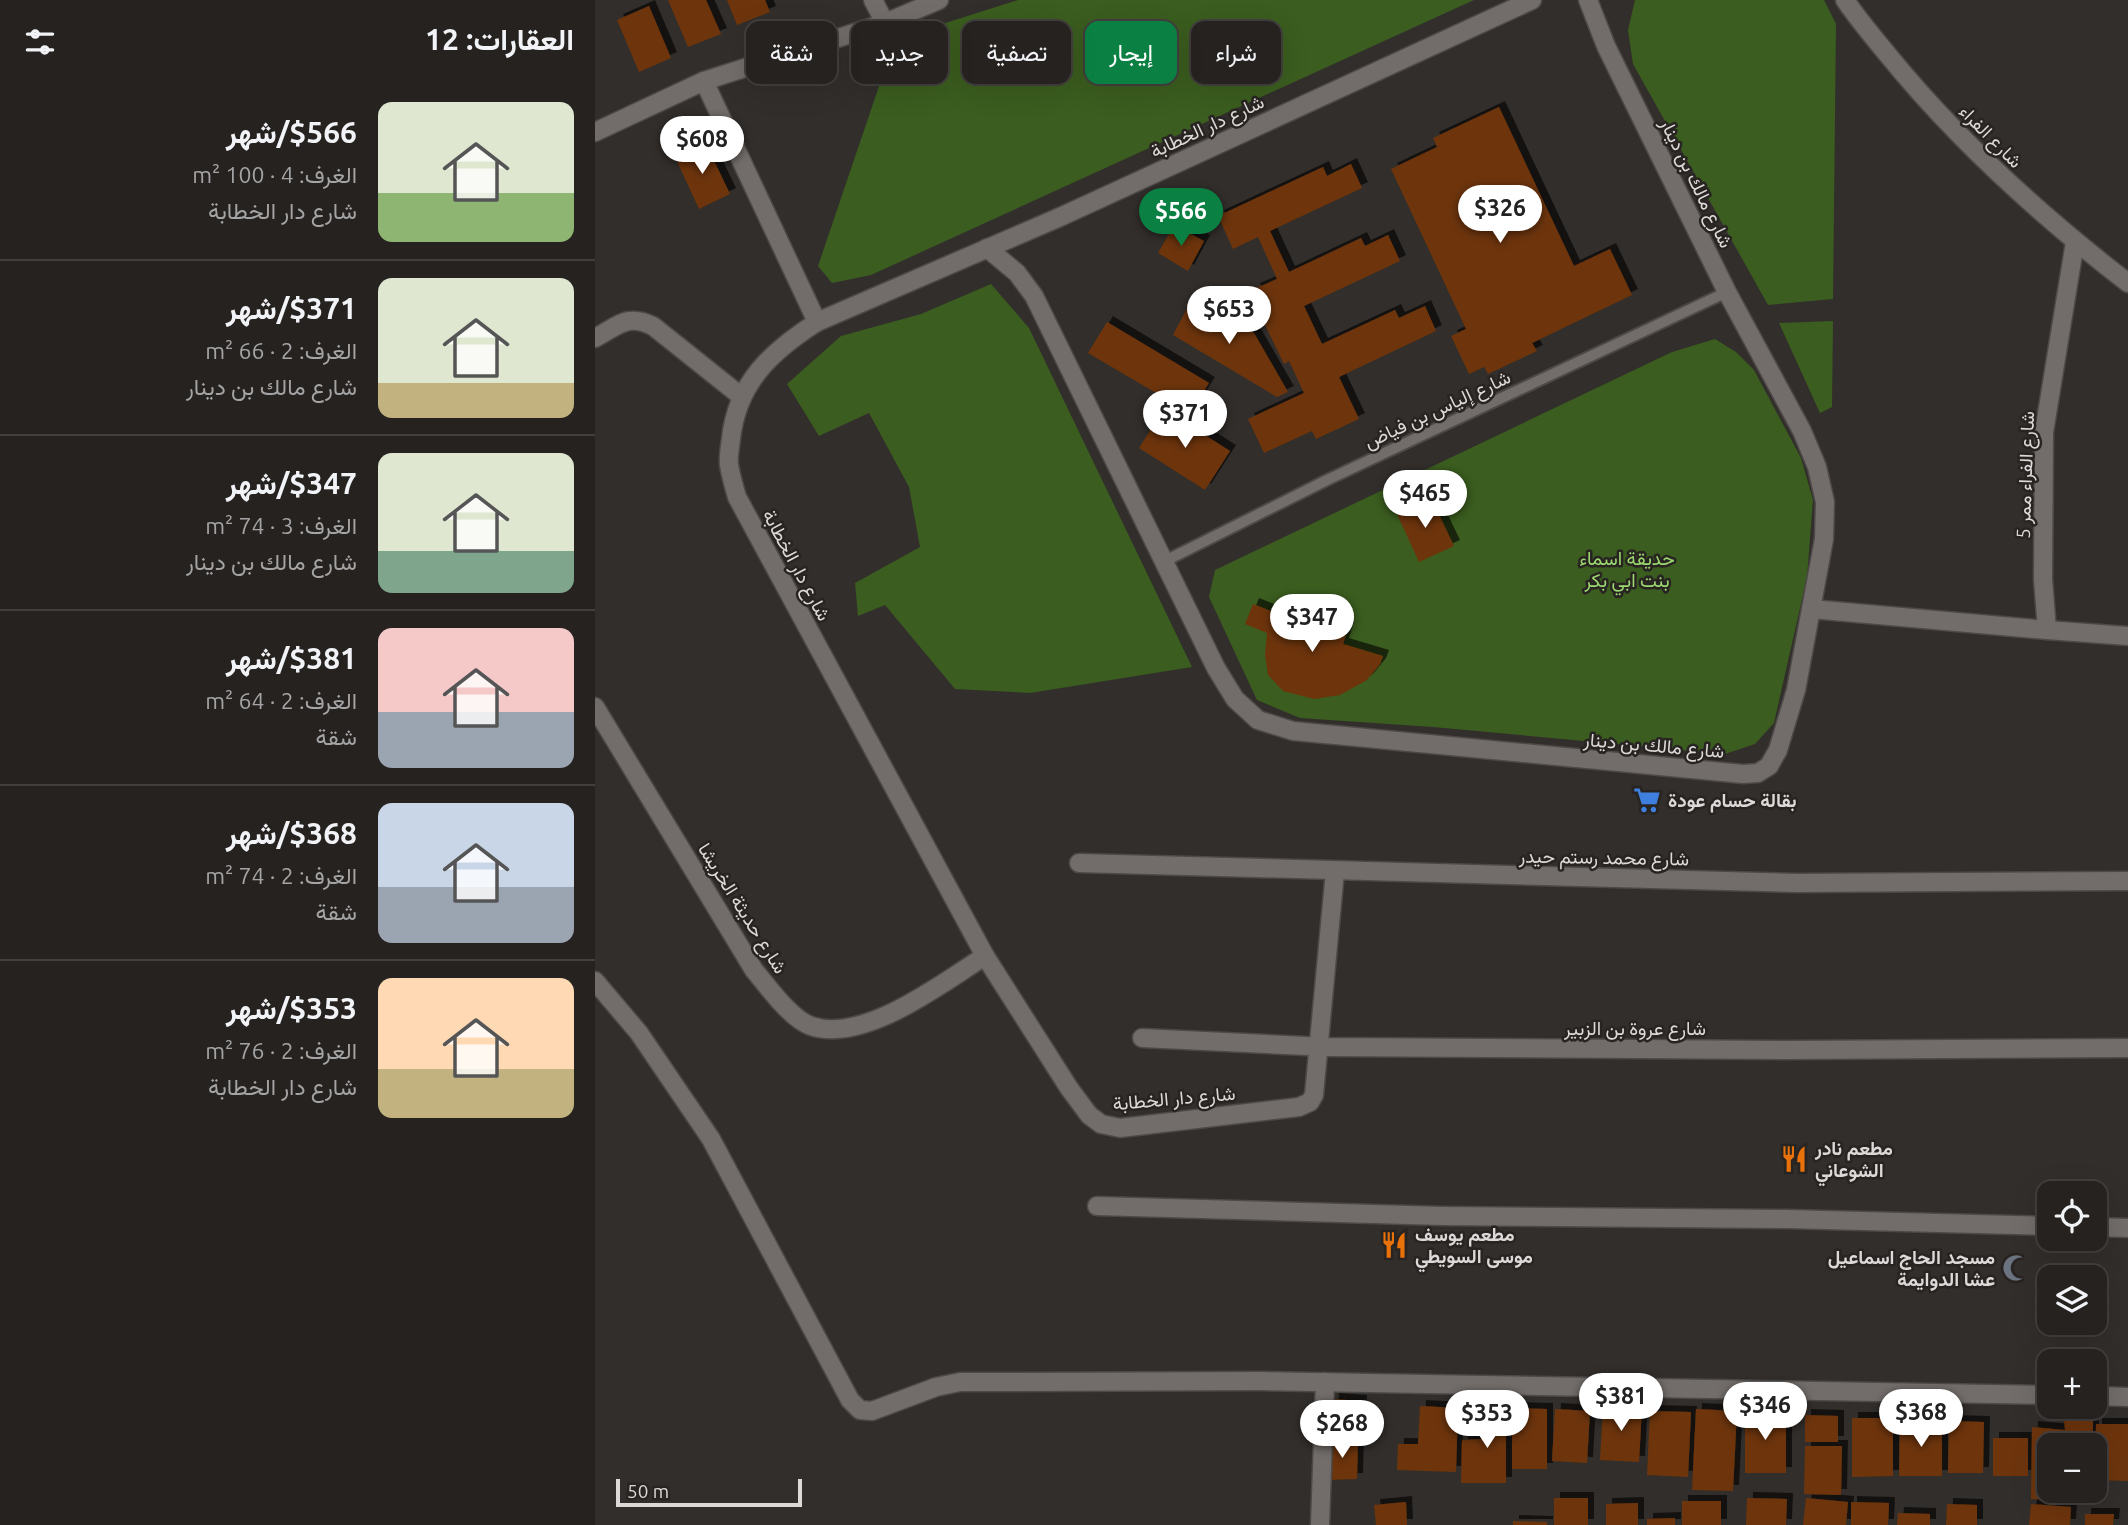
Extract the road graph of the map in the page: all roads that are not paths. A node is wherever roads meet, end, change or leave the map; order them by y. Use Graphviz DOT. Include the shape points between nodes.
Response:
graph roads {
  1 [pos="873,0"];
  2 [pos="939,0"];
  3 [pos="1532,0"];
  4 [pos="1588,0"];
  5 [pos="1845,0"];
  6 [pos="884,21"];
  7 [pos="890,21"];
  8 [pos="851,34"];
  9 [pos="704,81"];
  10 [pos="595,132"];
  11 [pos="2075,242"];
  12 [pos="987,248"];
  13 [pos="2128,283"];
  14 [pos="1727,292"];
  15 [pos="817,322"];
  16 [pos="595,338"];
  17 [pos="741,397"];
  18 [pos="1163,562"];
  19 [pos="1811,609"];
  20 [pos="2047,630"];
  21 [pos="2128,636"];
  22 [pos="595,707"];
  23 [pos="1079,863"];
  24 [pos="1335,871"];
  25 [pos="2128,881"];
  26 [pos="985,956"];
  27 [pos="595,981"];
  28 [pos="1142,1038"];
  29 [pos="1318,1047"];
  30 [pos="2128,1048"];
  31 [pos="1097,1206"];
  32 [pos="2037,1226"];
  33 [pos="2107,1227"];
  34 [pos="2128,1228"];
  35 [pos="1325,1382"];
  36 [pos="2037,1395"];
  37 [pos="2107,1396"];
  38 [pos="2128,1397"];
  39 [pos="1320,1525"];
  1 -- 6 [label="street"];
  2 -- 7 [label="street"];
  3 -- 12 [label="street, شارع دار الخطابة"];
  4 -- 14 [label="street, شارع مالك بن دينار" via="1606,46"];
  5 -- 11 [label="street, شارع الفراء" via="1929,104"];
  8 -- 9 [label="street"];
  9 -- 10 [label="street"];
  9 -- 15 [label="street"];
  11 -- 13 [label="street, شارع الفراء"];
  11 -- 20 [label="street, شارع الفراء ممر 5" via="2044,432"];
  12 -- 15 [label="street, شارع دار الخطابة"];
  12 -- 18 [label="street, شارع مالك بن دينار" via="1017,273 1034,296"];
  14 -- 18 [label="lane, شارع إلياس بن فياض"];
  14 -- 19 [label="street, شارع مالك بن دينار" via="1817,467 1825,502 1824,539"];
  15 -- 17 [label="street, شارع دار الخطابة" via="783,344"];
  16 -- 17 [label="street" via="639,319"];
  17 -- 26 [label="street, شارع دار الخطابة" via="728,463 737,497"];
  18 -- 19 [label="street, شارع مالك بن دينار" via="1235,699 1258,720 1293,731 1743,774 1769,766 1778,750 1796,690"];
  19 -- 20 [label="street"];
  20 -- 21 [label="street"];
  22 -- 26 [label="street, شارع حديثة الخريشا" via="754,970 784,1006 810,1026 848,1029 893,1013"];
  23 -- 24 [label="street, شارع محمد رستم حيدر"];
  24 -- 25 [label="street, شارع محمد رستم حيدر" via="1797,883"];
  24 -- 29 [label="street, شارع دار الخطابة"];
  26 -- 29 [label="street, شارع دار الخطابة" via="1069,1088 1101,1124 1120,1128 1299,1107 1314,1095"];
  27 -- 35 [label="street" via="639,1033 711,1139 834,1372 860,1410 872,1411 960,1382"];
  28 -- 29 [label="street, شارع عروة بن الزبير"];
  29 -- 30 [label="street, شارع عروة بن الزبير"];
  31 -- 32 [label="street"];
  33 -- 34 [label="street"];
  35 -- 36 [label="street"];
  35 -- 39 [label="street"];
  37 -- 38 [label="street"];
}
